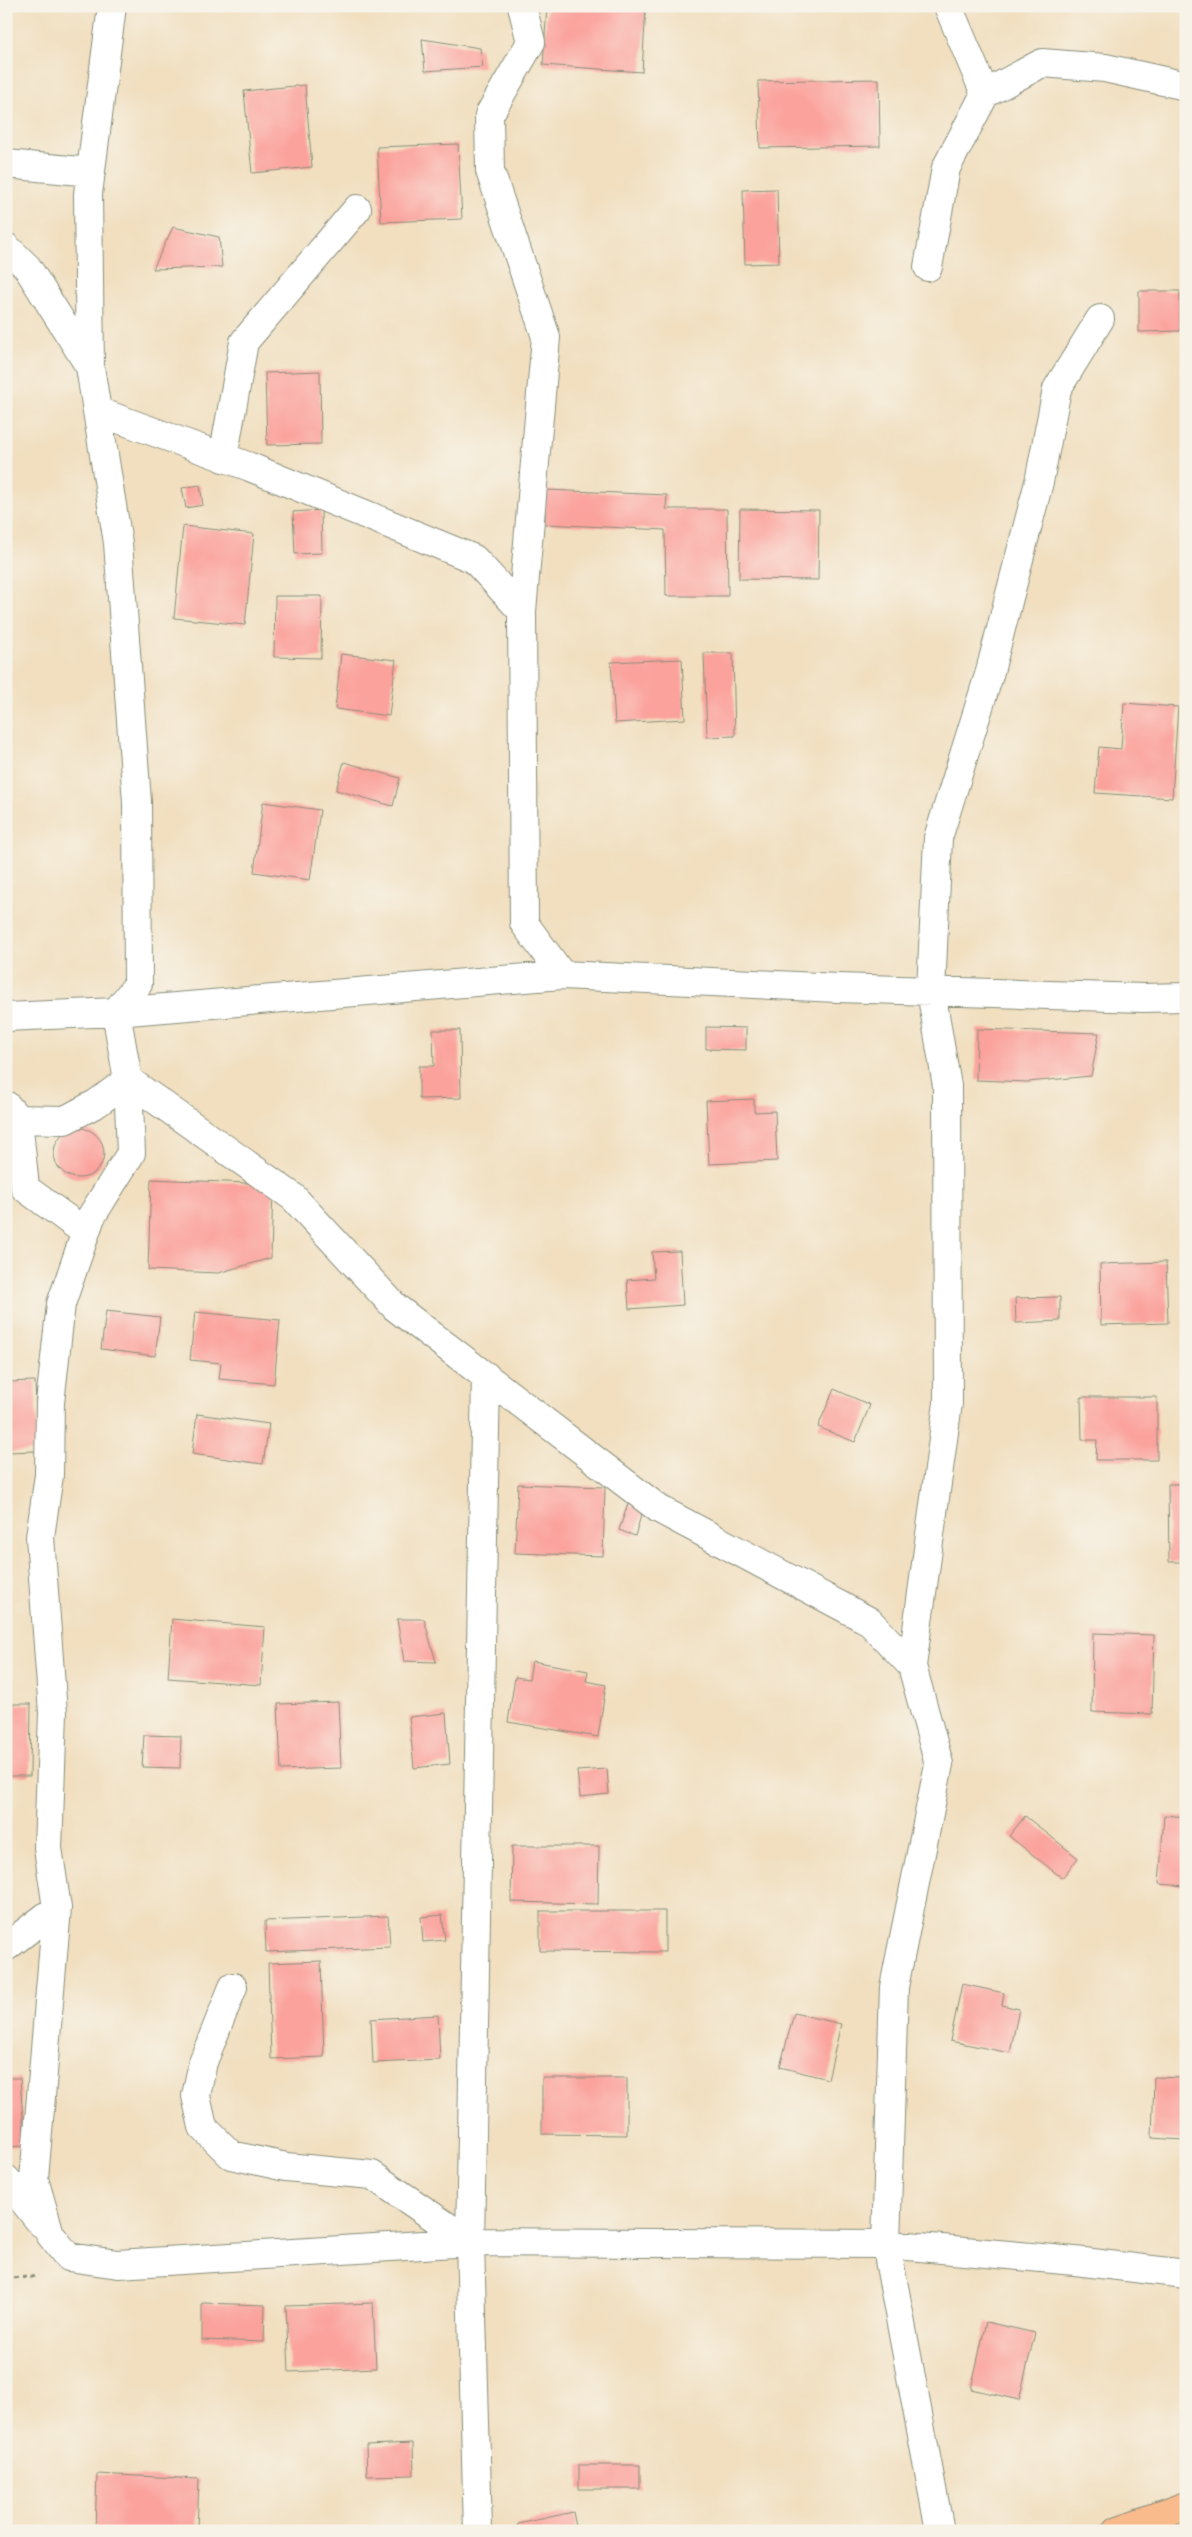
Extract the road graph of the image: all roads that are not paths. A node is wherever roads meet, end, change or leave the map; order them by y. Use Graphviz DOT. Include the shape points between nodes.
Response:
graph roads {
  1 [pos="112,6"];
  2 [pos="522,6"];
  3 [pos="948,6"];
  4 [pos="1186,86"];
  5 [pos="984,94"];
  6 [pos="6,164"];
  7 [pos="91,172"];
  8 [pos="357,209"];
  9 [pos="6,247"];
  10 [pos="928,267"];
  11 [pos="1100,319"];
  12 [pos="90,367"];
  13 [pos="97,411"];
  14 [pos="223,458"];
  15 [pos="522,611"];
  16 [pos="562,975"];
  17 [pos="931,991"];
  18 [pos="1186,997"];
  19 [pos="116,1012"];
  20 [pos="6,1017"];
  21 [pos="128,1080"];
  22 [pos="12,1112"];
  23 [pos="86,1232"];
  24 [pos="486,1376"];
  25 [pos="912,1666"];
  26 [pos="57,1908"];
  27 [pos="6,1947"];
  28 [pos="233,1987"];
  29 [pos="6,2179"];
  30 [pos="50,2234"];
  31 [pos="470,2242"];
  32 [pos="886,2244"];
  33 [pos="1186,2274"];
  34 [pos="1186,2506"];
  35 [pos="478,2531"];
  36 [pos="940,2531"];
  37 [pos="1116,2531"];
  1 -- 7 [label="street"];
  2 -- 15 [label="street" via="531,42 489,115 490,171 546,337"];
  3 -- 5 [label="street"];
  4 -- 5 [label="street" via="1105,68 1042,63"];
  5 -- 10 [label="street" via="946,168"];
  6 -- 7 [label="street"];
  7 -- 12 [label="street" via="88,194"];
  8 -- 14 [label="street" via="244,342"];
  9 -- 12 [label="street" via="27,267"];
  11 -- 17 [label="street" via="1057,389 1039,482 989,674 938,838"];
  12 -- 13 [label="street"];
  13 -- 14 [label="street"];
  13 -- 19 [label="street" via="118,543 137,802 138,984"];
  14 -- 15 [label="street" via="474,559"];
  15 -- 16 [label="street" via="524,923"];
  16 -- 17 [label="street"];
  16 -- 19 [label="street"];
  17 -- 18 [label="street"];
  17 -- 25 [label="street" via="947,1086 948,1403"];
  19 -- 20 [label="street"];
  19 -- 21 [label="street"];
  21 -- 22 [label="street" via="97,1103 65,1120"];
  21 -- 23 [label="street" via="131,1153 91,1217"];
  21 -- 24 [label="street" via="293,1197 395,1307"];
  22 -- 23 [label="street" via="25,1188"];
  23 -- 26 [label="street" via="61,1304 50,1403 49,1475 40,1537 53,1713 48,1848"];
  24 -- 25 [label="street" via="659,1509 869,1621"];
  24 -- 31 [label="street"];
  25 -- 32 [label="street" via="939,1764 894,1986"];
  26 -- 27 [label="street"];
  26 -- 30 [label="street" via="34,2179"];
  28 -- 31 [label="street" via="203,2062 196,2096 203,2127 231,2155 286,2167 372,2175"];
  29 -- 30 [label="street"];
  30 -- 31 [label="street" via="68,2257 118,2264"];
  31 -- 32 [label="street"];
  31 -- 35 [label="street"];
  32 -- 33 [label="street"];
  32 -- 36 [label="street"];
  34 -- 37 [label="highway"];
}
